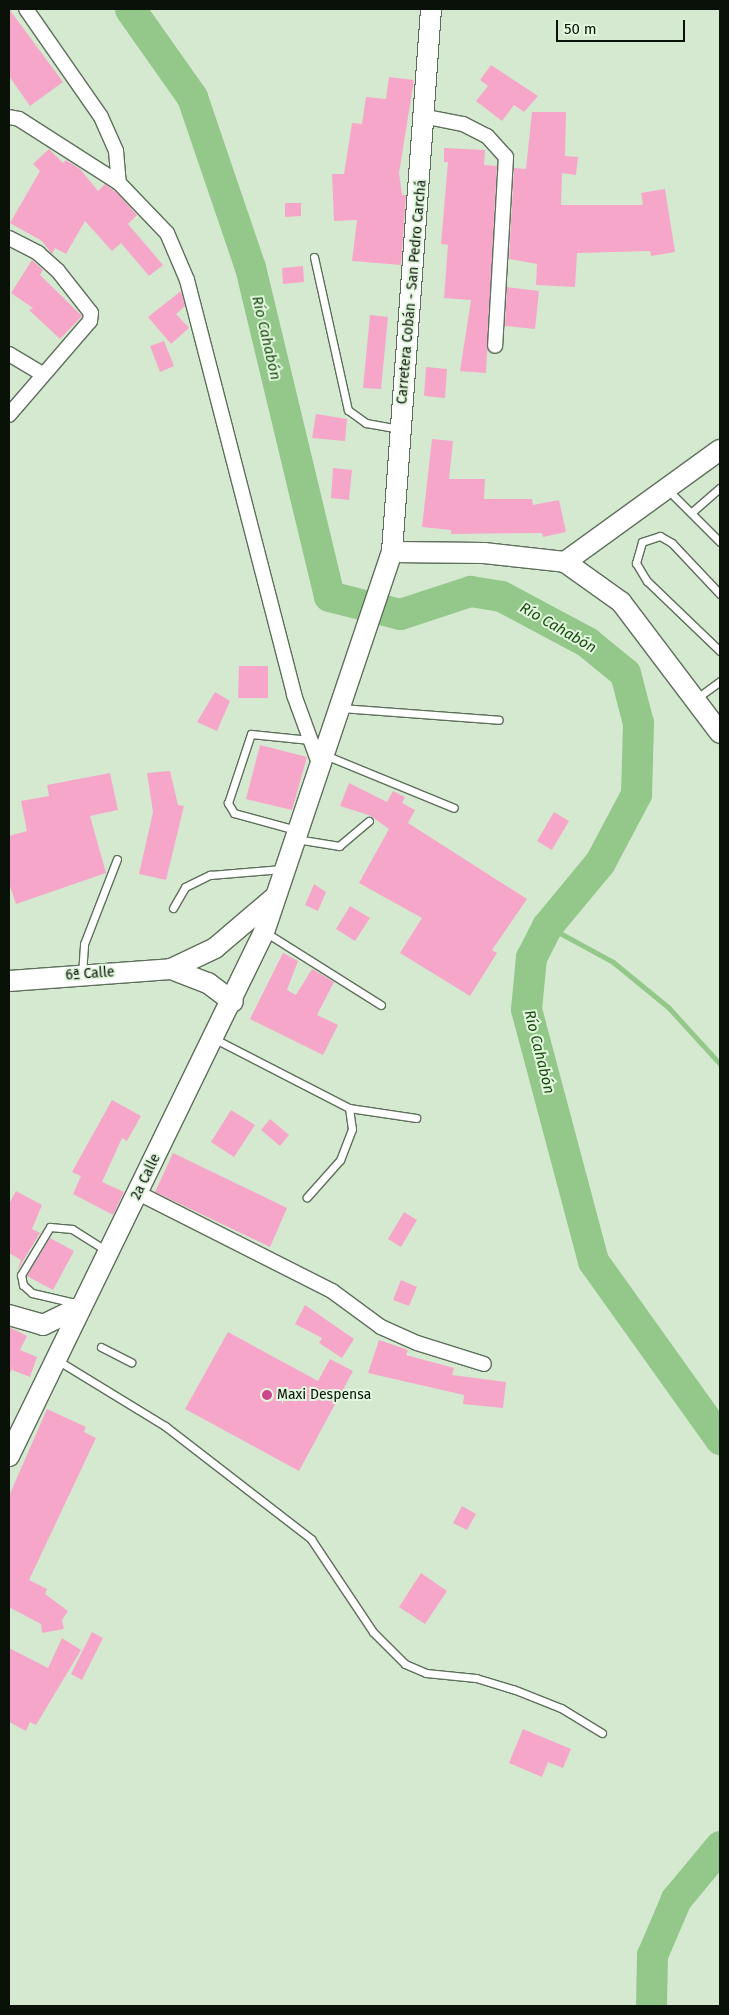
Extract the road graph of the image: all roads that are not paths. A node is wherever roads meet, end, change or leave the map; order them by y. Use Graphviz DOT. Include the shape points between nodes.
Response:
graph roads {
  1 [pos="26,9"];
  2 [pos="431,9"];
  3 [pos="9,117"];
  4 [pos="426,117"];
  5 [pos="119,183"];
  6 [pos="9,238"];
  7 [pos="314,258"];
  8 [pos="494,346"];
  9 [pos="9,354"];
  10 [pos="41,373"];
  11 [pos="9,415"];
  12 [pos="400,429"];
  13 [pos="720,450"];
  14 [pos="666,488"];
  15 [pos="720,488"];
  16 [pos="692,512"];
  17 [pos="720,542"];
  18 [pos="392,552"];
  19 [pos="564,562"];
  20 [pos="720,594"];
  21 [pos="720,651"];
  22 [pos="720,681"];
  23 [pos="697,698"];
  24 [pos="341,708"];
  25 [pos="500,720"];
  26 [pos="720,733"];
  27 [pos="310,740"];
  28 [pos="322,760"];
  29 [pos="454,808"];
  30 [pos="369,821"];
  31 [pos="297,835"];
  32 [pos="117,859"];
  33 [pos="286,869"];
  34 [pos="277,896"];
  35 [pos="173,908"];
  36 [pos="264,932"];
  37 [pos="171,969"];
  38 [pos="82,974"];
  39 [pos="9,981"];
  40 [pos="233,1002"];
  41 [pos="381,1005"];
  42 [pos="214,1039"];
  43 [pos="349,1108"];
  44 [pos="416,1118"];
  45 [pos="138,1192"];
  46 [pos="307,1197"];
  47 [pos="108,1252"];
  48 [pos="79,1305"];
  49 [pos="9,1315"];
  50 [pos="101,1347"];
  51 [pos="54,1359"];
  52 [pos="131,1362"];
  53 [pos="484,1364"];
  54 [pos="9,1456"];
  55 [pos="602,1733"];
  1 -- 5 [label="street" via="101,117 116,150"];
  2 -- 4 [label="main road, Carretera Cobán - San Pedro Carchá"];
  3 -- 5 [label="street" via="19,119"];
  4 -- 8 [label="street" via="464,124 487,136 506,157"];
  4 -- 12 [label="main road, Carretera Cobán - San Pedro Carchá"];
  5 -- 27 [label="street" via="167,233 187,280 294,695"];
  6 -- 10 [label="street" via="38,253 58,271 90,313 90,320"];
  7 -- 12 [label="lane" via="348,410 366,423"];
  9 -- 10 [label="street"];
  10 -- 11 [label="street"];
  12 -- 18 [label="main road, Carretera Cobán - San Pedro Carchá"];
  13 -- 14 [label="main road"];
  14 -- 16 [label="lane"];
  14 -- 19 [label="main road"];
  15 -- 16 [label="lane"];
  16 -- 17 [label="lane"];
  18 -- 19 [label="main road" via="484,554"];
  18 -- 24 [label="main road, Carretera Cobán - San Pedro Carchá"];
  19 -- 23 [label="main road" via="622,602"];
  20 -- 21 [label="lane" via="672,543 660,536 642,542 636,563 647,581"];
  22 -- 23 [label="lane"];
  23 -- 26 [label="main road"];
  24 -- 25 [label="lane"];
  24 -- 28 [label="main road, Carretera Cobán - San Pedro Carchá"];
  27 -- 28 [label="street"];
  27 -- 31 [label="lane" via="251,734 228,803 242,817"];
  28 -- 29 [label="lane"];
  28 -- 31 [label="main road, 2a Calle"];
  30 -- 31 [label="lane" via="339,846"];
  31 -- 33 [label="main road, 2a Calle"];
  32 -- 38 [label="lane" via="84,944"];
  33 -- 34 [label="main road, 2a Calle"];
  33 -- 35 [label="lane" via="210,875 184,887"];
  34 -- 36 [label="main road, 2a Calle"];
  34 -- 37 [label="main road, 6ª Calle" via="215,948"];
  36 -- 40 [label="main road, 2a Calle"];
  36 -- 41 [label="lane"];
  37 -- 38 [label="main road, 6ª Calle"];
  37 -- 40 [label="main road, 6ª Calle" via="208,983"];
  38 -- 39 [label="main road, 6ª Calle"];
  40 -- 42 [label="main road, 2a Calle"];
  42 -- 43 [label="lane"];
  42 -- 45 [label="main road, 2a Calle"];
  43 -- 44 [label="lane"];
  43 -- 46 [label="lane" via="352,1129 340,1160"];
  45 -- 47 [label="main road, 2a Calle"];
  45 -- 53 [label="street" via="332,1291 381,1327 417,1344"];
  47 -- 48 [label="main road, 2a Calle"];
  47 -- 48 [label="lane" via="72,1229 54,1225 22,1275 32,1293"];
  48 -- 49 [label="main road" via="43,1325"];
  48 -- 51 [label="main road, 2a Calle"];
  50 -- 52 [label="lane"];
  51 -- 54 [label="main road, 2a Calle"];
  51 -- 55 [label="lane" via="165,1426 311,1538 373,1632 405,1664 426,1673 476,1678 513,1689 561,1708"];
}
